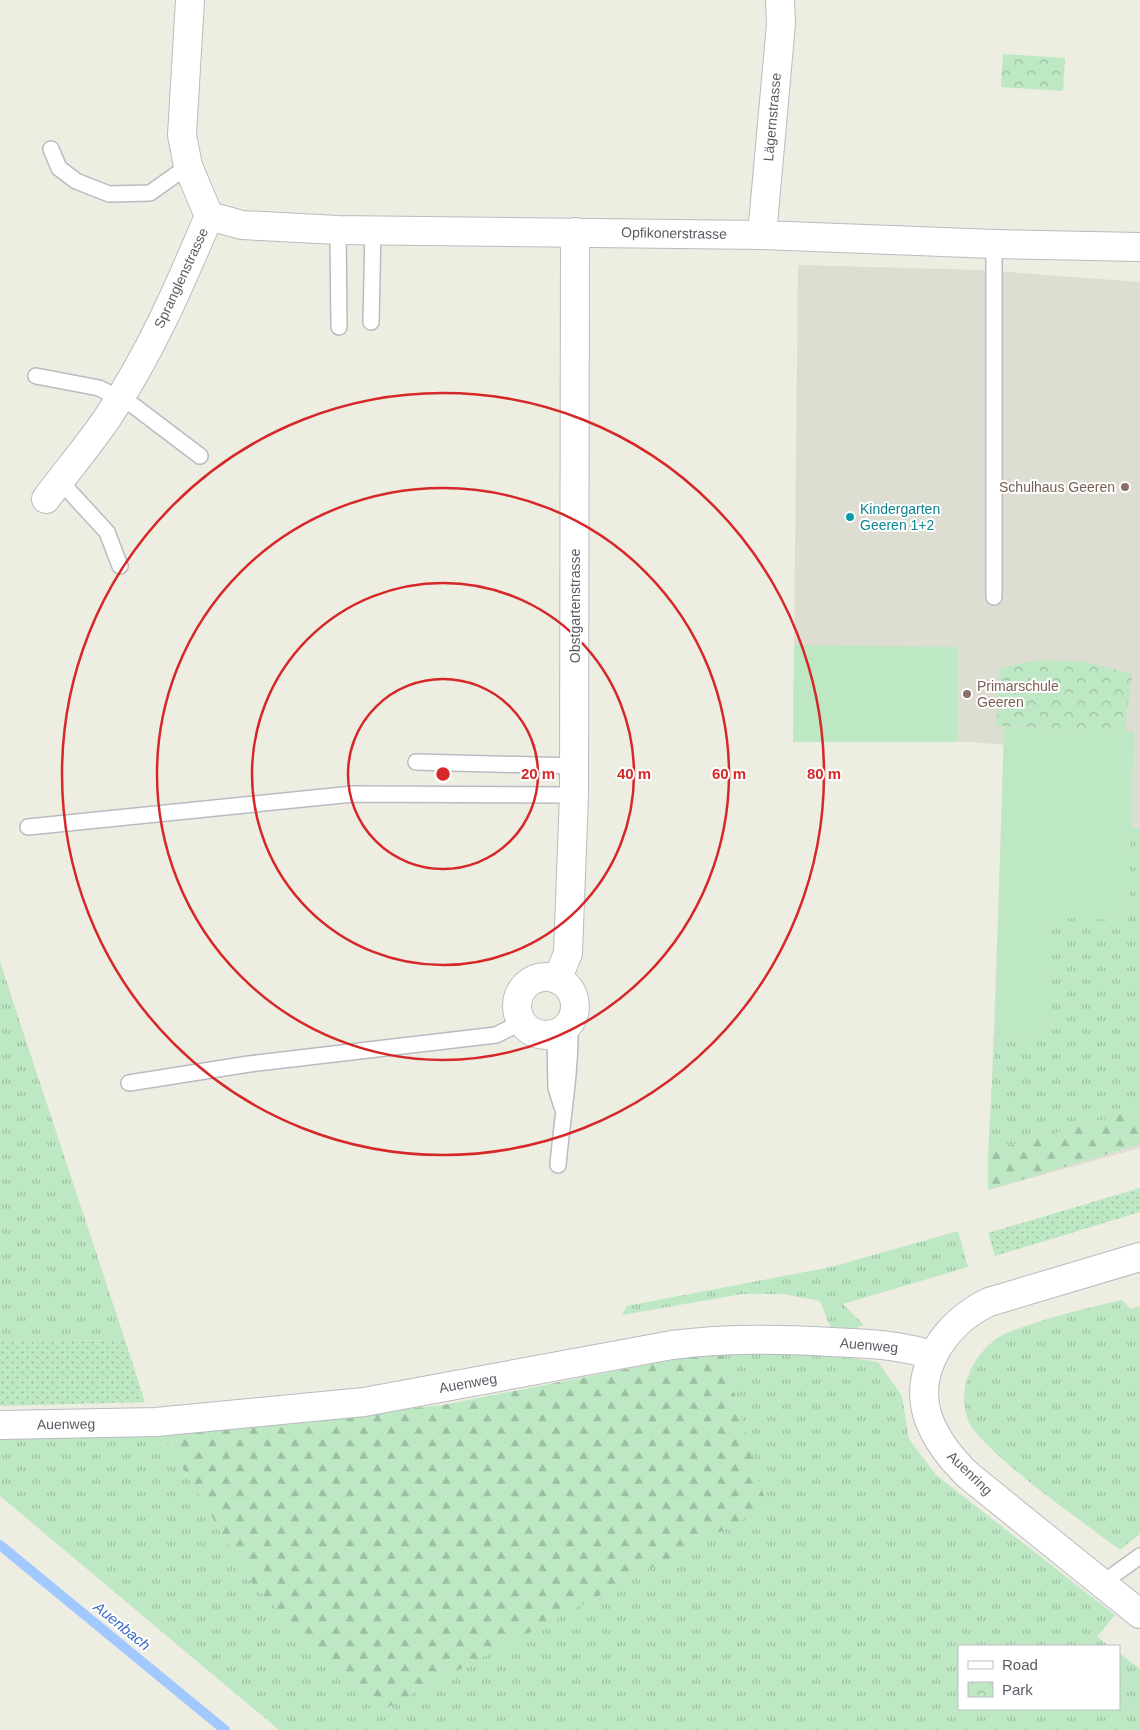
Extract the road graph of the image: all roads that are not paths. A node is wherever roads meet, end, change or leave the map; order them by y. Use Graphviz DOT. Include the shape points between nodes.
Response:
graph roads {
  1 [pos="190,0"];
  2 [pos="780,0"];
  3 [pos="50,149"];
  4 [pos="188,166"];
  5 [pos="210,216"];
  6 [pos="338,230"];
  7 [pos="373,230"];
  8 [pos="575,232"];
  9 [pos="762,235"];
  10 [pos="994,244"];
  11 [pos="1140,247"];
  12 [pos="371,322"];
  13 [pos="339,327"];
  14 [pos="36,376"];
  15 [pos="120,398"];
  16 [pos="200,456"];
  17 [pos="53,490"];
  18 [pos="120,566"];
  19 [pos="994,597"];
  20 [pos="416,762"];
  21 [pos="574,766"];
  22 [pos="574,795"];
  23 [pos="28,827"];
  24 [pos="558,978"];
  25 [pos="522,1022"];
  26 [pos="563,1029"];
  27 [pos="129,1083"];
  28 [pos="558,1166"];
  29 [pos="1140,1257"];
  30 [pos="933,1356"];
  31 [pos="0,1425"];
  32 [pos="1140,1556"];
  33 [pos="1101,1584"];
  34 [pos="1140,1614"];
  1 -- 4 [label="street, Spranglenstrasse" via="182,135"];
  2 -- 9 [label="street, Lägernstrasse"];
  3 -- 4 [label="lane" via="60,168 76,181 110,194 150,193"];
  4 -- 5 [label="street, Spranglenstrasse"];
  5 -- 6 [label="street, Opfikonerstrasse" via="242,225"];
  5 -- 15 [label="street, Spranglenstrasse" via="175,298"];
  6 -- 7 [label="street, Opfikonerstrasse"];
  6 -- 13 [label="lane"];
  7 -- 8 [label="street, Opfikonerstrasse"];
  7 -- 12 [label="lane"];
  8 -- 9 [label="street, Opfikonerstrasse"];
  8 -- 21 [label="street, Obstgartenstrasse"];
  9 -- 10 [label="street, Opfikonerstrasse"];
  10 -- 11 [label="street, Opfikonerstrasse"];
  10 -- 19 [label="lane"];
  14 -- 15 [label="lane" via="99,388"];
  15 -- 16 [label="lane"];
  15 -- 17 [label="street, Spranglenstrasse"];
  17 -- 18 [label="lane" via="107,532"];
  20 -- 21 [label="lane"];
  21 -- 22 [label="street, Obstgartenstrasse"];
  22 -- 23 [label="lane" via="353,794"];
  22 -- 24 [label="street, Obstgartenstrasse" via="568,954"];
  24 -- 25 [label="street" via="540,977 524,986 517,1003"];
  24 -- 26 [label="street" via="570,987 576,1001 574,1016"];
  25 -- 26 [label="street" via="538,1034"];
  25 -- 27 [label="lane" via="496,1034 249,1064"];
  26 -- 28 [label="lane" via="568,1086"];
  29 -- 30 [label="street, Auenring" via="983,1305 963,1316 952,1327"];
  30 -- 31 [label="street, Auenweg" via="894,1346 846,1342 714,1339 364,1402 156,1422"];
  30 -- 33 [label="street, Auenring" via="925,1386 929,1419 952,1460"];
  32 -- 33 [label="lane"];
  33 -- 34 [label="street, Auenring"];
}
